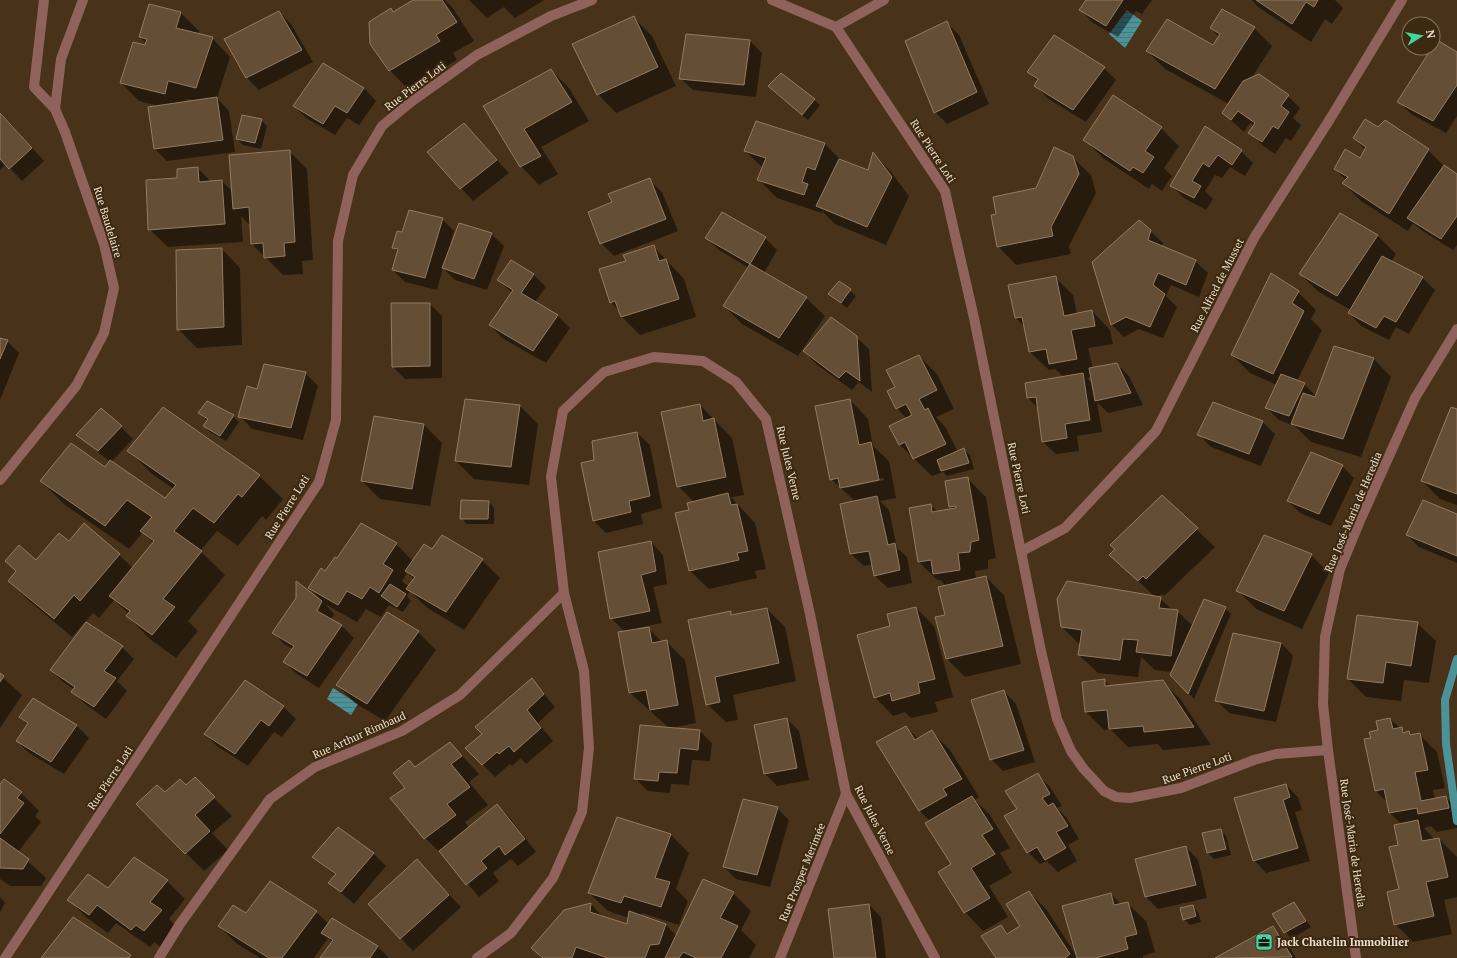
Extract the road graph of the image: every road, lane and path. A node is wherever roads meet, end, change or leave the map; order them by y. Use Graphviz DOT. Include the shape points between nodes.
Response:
graph roads {
  1 [pos="44,0"];
  2 [pos="83,0"];
  3 [pos="592,0"];
  4 [pos="772,0"];
  5 [pos="884,0"];
  6 [pos="1402,0"];
  7 [pos="836,27"];
  8 [pos="55,109"];
  9 [pos="1457,329"];
  10 [pos="0,480"];
  11 [pos="1022,551"];
  12 [pos="564,594"];
  13 [pos="1328,750"];
  14 [pos="846,794"];
  15 [pos="5,958"];
  16 [pos="159,958"];
  17 [pos="477,958"];
  18 [pos="780,958"];
  19 [pos="935,958"];
  20 [pos="1356,958"];
  1 -- 8 [label="street, Rue Baudelaire" via="34,87"];
  2 -- 8 [label="street" via="61,59"];
  3 -- 15 [label="street, Rue Pierre Loti" via="551,16 477,55 410,102 382,126 353,175 338,241 336,420 319,482"];
  4 -- 7 [label="street"];
  5 -- 7 [label="street"];
  6 -- 11 [label="street, Rue Alfred de Musset" via="1254,238 1156,431 1065,528"];
  7 -- 11 [label="street, Rue Pierre Loti" via="945,191"];
  8 -- 10 [label="street, Rue Baudelaire" via="104,244 114,288 104,333 76,386"];
  9 -- 13 [label="street, Rue José-Maria de Heredia" via="1414,398 1340,568 1325,637 1323,704"];
  11 -- 13 [label="street, Rue Pierre Loti" via="1057,719 1071,751 1104,791 1116,797 1144,797 1181,788 1276,754"];
  12 -- 14 [label="street, Rue Jules Verne" via="551,477 563,411 604,372 654,357 703,362 736,382 766,419 810,614"];
  12 -- 16 [label="street, Rue Arthur Rimbaud" via="460,695 402,731 315,767 270,799 180,924"];
  12 -- 17 [label="street, Rue Jules Verne" via="584,671 589,748 582,812 553,878 511,933"];
  13 -- 20 [label="street, Rue José-Maria de Heredia"];
  14 -- 18 [label="street, Rue Prosper Merimée"];
  14 -- 19 [label="street, Rue Jules Verne"];
}
